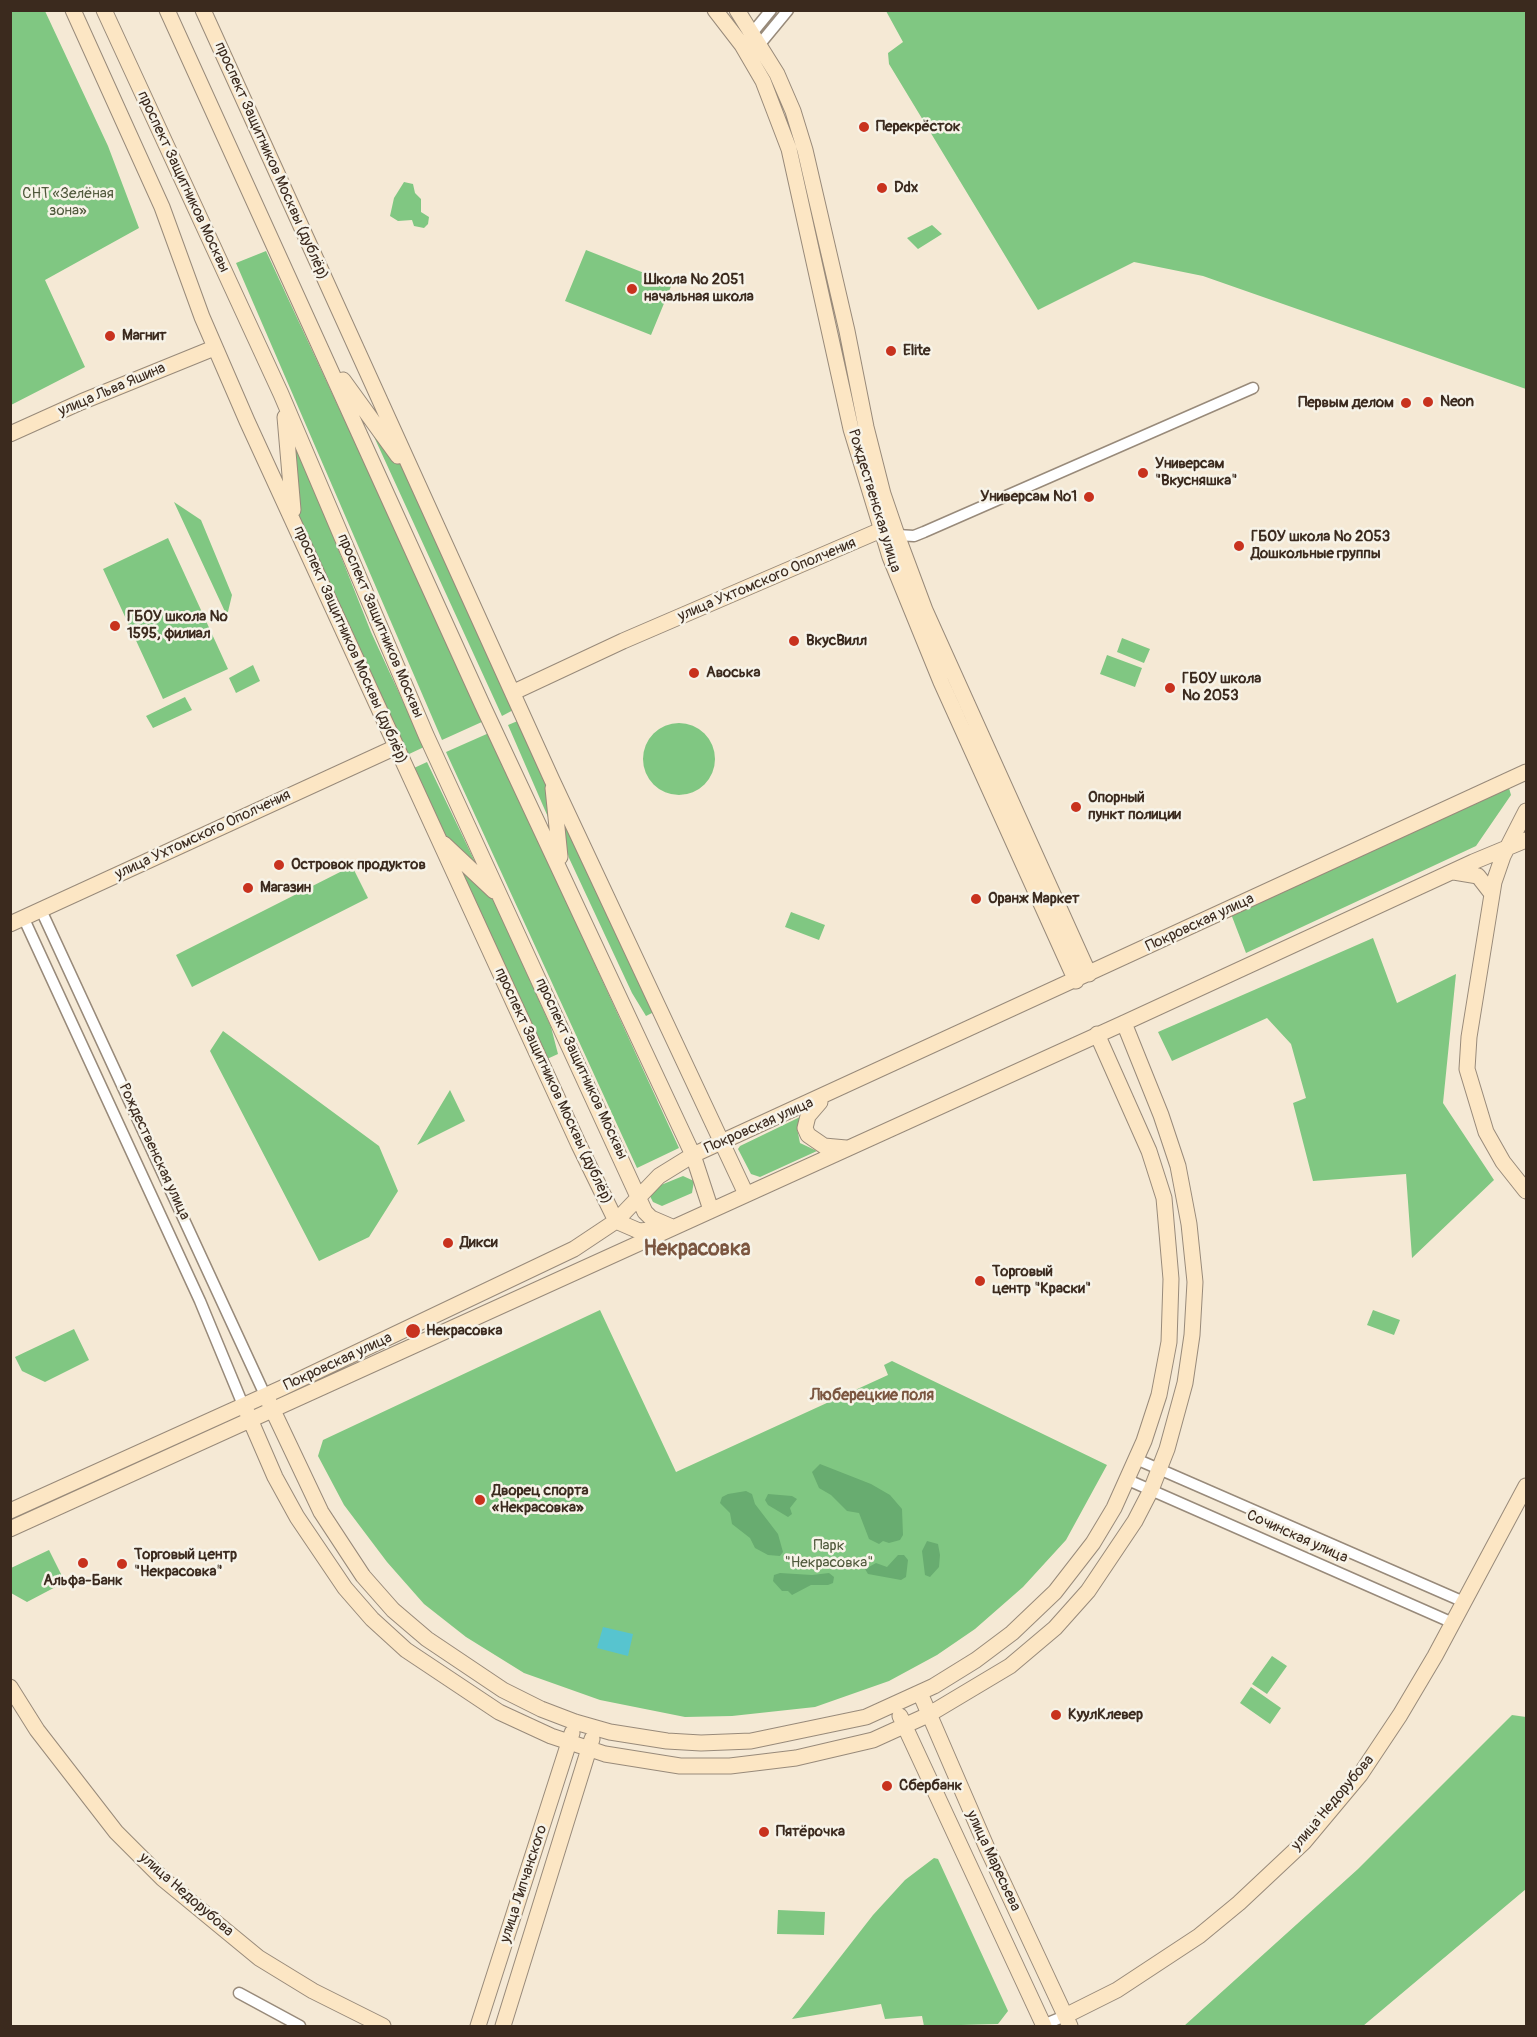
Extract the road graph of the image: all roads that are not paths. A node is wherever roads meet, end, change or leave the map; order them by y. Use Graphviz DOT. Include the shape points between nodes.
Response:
graph roads {
  1 [pos="73,10"];
  2 [pos="104,10"];
  3 [pos="167,10"];
  4 [pos="203,10"];
  5 [pos="715,10"];
  6 [pos="736,10"];
  7 [pos="771,10"];
  8 [pos="788,10"];
  9 [pos="756,38"];
  10 [pos="745,51"];
  11 [pos="214,348"];
  12 [pos="322,349"];
  13 [pos="1253,388"];
  14 [pos="281,394"];
  15 [pos="10,434"];
  16 [pos="416,480"];
  17 [pos="294,522"];
  18 [pos="881,531"];
  19 [pos="897,535"];
  20 [pos="514,692"];
  21 [pos="396,747"];
  22 [pos="1527,772"];
  23 [pos="552,780"];
  24 [pos="1527,811"];
  25 [pos="440,840"];
  26 [pos="1527,840"];
  27 [pos="1507,848"];
  28 [pos="1445,874"];
  29 [pos="565,881"];
  30 [pos="1492,894"];
  31 [pos="502,899"];
  32 [pos="41,910"];
  33 [pos="17,922"];
  34 [pos="1083,977"];
  35 [pos="1124,1023"];
  36 [pos="1097,1034"];
  37 [pos="1141,1063"];
  38 [pos="1117,1080"];
  39 [pos="829,1094"];
  40 [pos="723,1143"];
  41 [pos="854,1146"];
  42 [pos="693,1155"];
  43 [pos="1527,1191"];
  44 [pos="746,1194"];
  45 [pos="639,1195"];
  46 [pos="711,1210"];
  47 [pos="616,1221"];
  48 [pos="672,1227"];
  49 [pos="219,1291"];
  50 [pos="200,1301"];
  51 [pos="269,1402"];
  52 [pos="243,1404"];
  53 [pos="252,1419"];
  54 [pos="1136,1459"];
  55 [pos="1159,1468"];
  56 [pos="302,1473"];
  57 [pos="277,1480"];
  58 [pos="1128,1480"];
  59 [pos="1527,1486"];
  60 [pos="1151,1490"];
  61 [pos="10,1511"];
  62 [pos="10,1529"];
  63 [pos="1464,1602"];
  64 [pos="1453,1623"];
  65 [pos="960,1670"];
  66 [pos="10,1687"];
  67 [pos="970,1690"];
  68 [pos="920,1693"];
  69 [pos="895,1704"];
  70 [pos="928,1715"];
  71 [pos="576,1722"];
  72 [pos="904,1725"];
  73 [pos="596,1728"];
  74 [pos="569,1742"];
  75 [pos="589,1749"];
  76 [pos="239,1993"];
  77 [pos="1067,2021"];
  78 [pos="300,2026"];
  79 [pos="383,2026"];
  80 [pos="478,2026"];
  81 [pos="503,2026"];
  82 [pos="1042,2026"];
  1 -- 11 [label="street, проспект Защитников Москвы (дублёр)" via="162,207"];
  2 -- 14 [label="street, проспект Защитников Москвы"];
  3 -- 12 [label="street"];
  4 -- 16 [label="street, проспект Защитников Москвы (дублёр)"];
  5 -- 10 [label="street, Рождественская улица"];
  6 -- 9 [label="street, Рождественская улица"];
  7 -- 9 [label="street"];
  8 -- 9 [label="street"];
  9 -- 10 [label="street"];
  9 -- 19 [label="street, Рождественская улица" via="793,111 805,150 866,427"];
  10 -- 18 [label="street, Рождественская улица" via="763,81 789,149 851,429"];
  11 -- 15 [label="street, улица Льва Яшина"];
  11 -- 17 [label="street, проспект Защитников Москвы (дублёр)"];
  12 -- 16 [label="street"];
  12 -- 29 [label="street"];
  13 -- 19 [label="street" via="924,532"];
  14 -- 17 [label="street"];
  14 -- 31 [label="street, проспект Защитников Москвы" via="426,735"];
  16 -- 20 [label="street, проспект Защитников Москвы (дублёр)"];
  17 -- 21 [label="street, проспект Защитников Москвы (дублёр)"];
  18 -- 19 [label="street" via="890,530"];
  18 -- 20 [label="street, улица Ухтомского Ополчения"];
  18 -- 34 [label="street, Рождественская улица" via="936,671"];
  19 -- 34 [label="street, Рождественская улица" via="925,610"];
  20 -- 23 [label="street, проспект Защитников Москвы (дублёр)"];
  21 -- 25 [label="street, проспект Защитников Москвы (дублёр)"];
  21 -- 32 [label="street, улица Ухтомского Ополчения"];
  22 -- 34 [label="street, Покровская улица"];
  23 -- 29 [label="street"];
  23 -- 40 [label="street, проспект Защитников Москвы (дублёр)"];
  24 -- 27 [label="street"];
  25 -- 31 [label="street"];
  25 -- 47 [label="street, проспект Защитников Москвы (дублёр)"];
  26 -- 27 [label="street, Покровская улица"];
  27 -- 28 [label="street, Покровская улица"];
  27 -- 30 [label="street"];
  28 -- 30 [label="street" via="1464,872 1478,876"];
  28 -- 35 [label="street, Покровская улица"];
  29 -- 42 [label="street"];
  30 -- 43 [label="street" via="1467,1070 1486,1132 1503,1162"];
  31 -- 45 [label="street, проспект Защитников Москвы"];
  32 -- 33 [label="street, улица Ухтомского Ополчения"];
  32 -- 49 [label="street, Рождественская улица"];
  33 -- 50 [label="street"];
  34 -- 39 [label="street, Покровская улица"];
  35 -- 36 [label="street, Покровская улица"];
  35 -- 37 [label="street"];
  36 -- 38 [label="street"];
  36 -- 41 [label="street, Покровская улица"];
  37 -- 38 [label="street" via="1131,1057 1123,1059 1116,1070"];
  37 -- 55 [label="street" via="1178,1166 1195,1282 1185,1383"];
  38 -- 54 [label="street" via="1149,1151 1164,1198 1172,1279 1169,1342 1161,1385"];
  39 -- 40 [label="street, Покровская улица"];
  39 -- 41 [label="street" via="808,1116 808,1135 824,1146"];
  40 -- 42 [label="street, Покровская улица"];
  40 -- 44 [label="street, проспект Защитников Москвы (дублёр)"];
  41 -- 44 [label="street, Покровская улица"];
  42 -- 45 [label="street, Покровская улица" via="659,1176"];
  42 -- 46 [label="street"];
  44 -- 46 [label="street, Покровская улица"];
  45 -- 47 [label="street, Покровская улица"];
  45 -- 48 [label="street, проспект Защитников Москвы" via="651,1218"];
  46 -- 48 [label="street, Покровская улица"];
  47 -- 48 [label="street, проспект Защитников Москвы (дублёр)" via="639,1231"];
  47 -- 51 [label="street, Покровская улица" via="574,1249"];
  48 -- 51 [label="street, Покровская улица"];
  49 -- 50 [label="street"];
  49 -- 51 [label="street, Рождественская улица"];
  50 -- 52 [label="street"];
  51 -- 52 [label="street, Покровская улица"];
  51 -- 53 [label="street, Покровская улица"];
  51 -- 56 [label="street"];
  52 -- 53 [label="street"];
  52 -- 61 [label="street, Покровская улица"];
  53 -- 57 [label="street"];
  53 -- 62 [label="street, Покровская улица"];
  54 -- 55 [label="street, Сочинская улица"];
  54 -- 58 [label="street"];
  55 -- 60 [label="street"];
  55 -- 63 [label="street, Сочинская улица"];
  56 -- 57 [label="street" via="291,1467 284,1469"];
  56 -- 71 [label="street" via="363,1576 393,1610 473,1672 541,1709"];
  57 -- 74 [label="street" via="345,1588 372,1620 406,1650 471,1696"];
  58 -- 60 [label="street, Сочинская улица"];
  58 -- 65 [label="street" via="1093,1543 1055,1592 1012,1633"];
  59 -- 63 [label="street, улица Недорубова"];
  60 -- 64 [label="street, Сочинская улица"];
  60 -- 67 [label="street" via="1135,1521 1075,1606 1010,1666"];
  63 -- 64 [label="street, улица Недорубова"];
  64 -- 77 [label="street, улица Недорубова" via="1360,1776 1304,1842 1199,1936"];
  65 -- 67 [label="street" via="954,1684 959,1690"];
  65 -- 68 [label="street"];
  66 -- 79 [label="street, улица Недорубова" via="37,1730 116,1832 163,1879 259,1958"];
  67 -- 70 [label="street"];
  68 -- 69 [label="street"];
  68 -- 70 [label="street, улица Маресьева"];
  69 -- 72 [label="street, улица Маресьева"];
  69 -- 73 [label="street" via="866,1717 751,1741 667,1741"];
  70 -- 72 [label="street"];
  70 -- 77 [label="street, улица Маресьева"];
  71 -- 73 [label="street"];
  71 -- 74 [label="street, улица Липчанского"];
  72 -- 75 [label="street" via="873,1740 796,1758 729,1766 680,1766"];
  72 -- 82 [label="street, улица Маресьева"];
  73 -- 75 [label="street, улица Липчанского"];
  74 -- 75 [label="street"];
  74 -- 80 [label="street, улица Липчанского"];
  75 -- 81 [label="street, улица Липчанского"];
  76 -- 78 [label="street"];
  77 -- 82 [label="street, улица Недорубова"];
}
